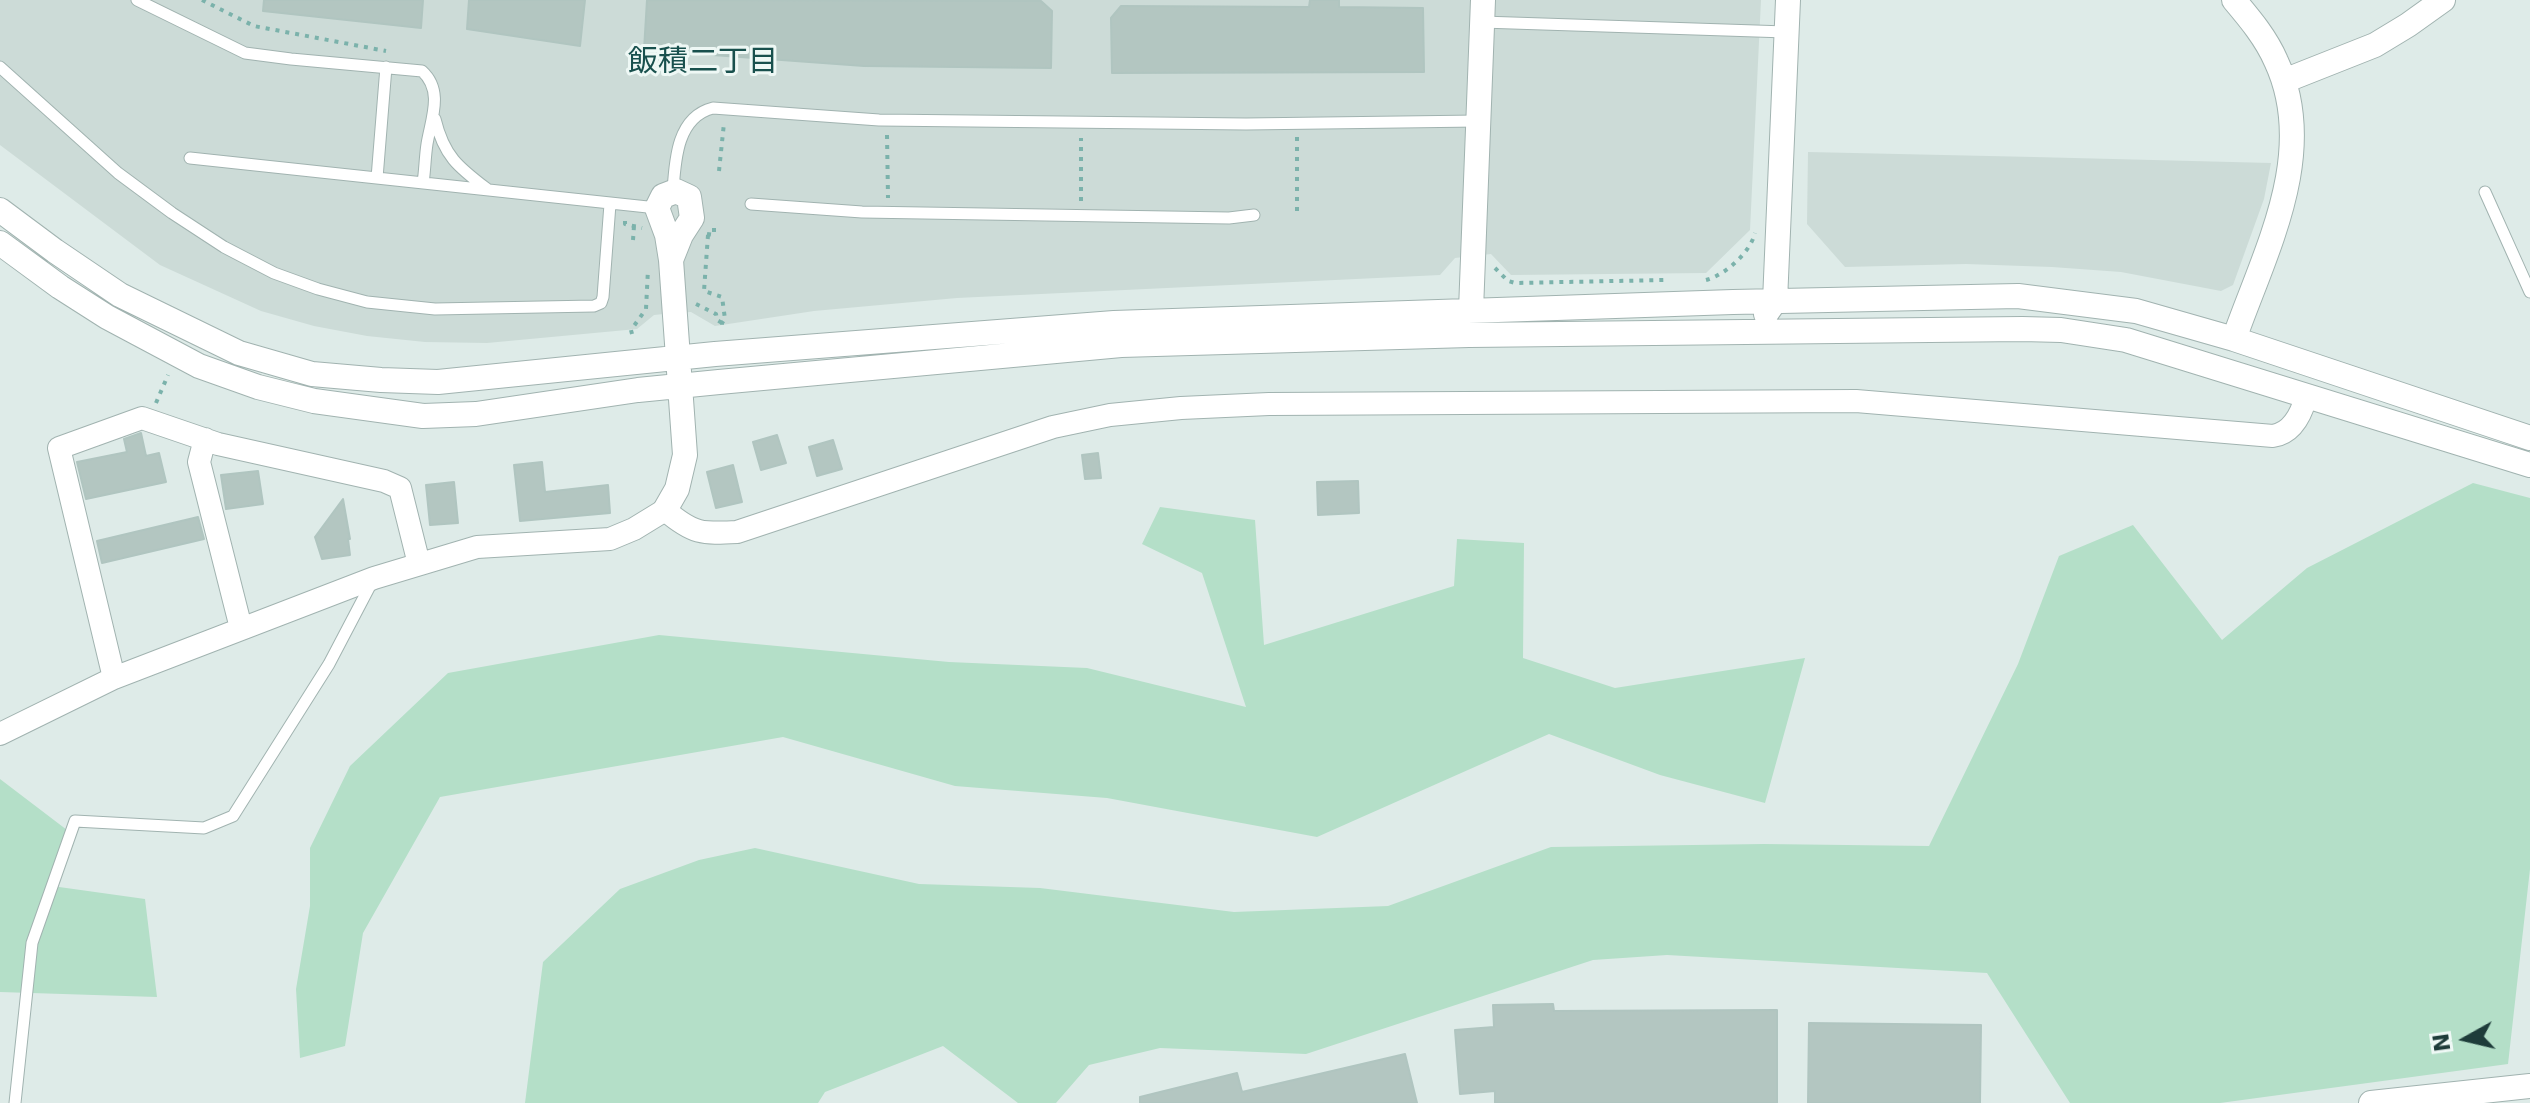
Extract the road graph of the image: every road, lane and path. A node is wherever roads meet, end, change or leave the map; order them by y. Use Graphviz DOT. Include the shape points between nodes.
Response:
graph roads {
  1 [pos="137,0"];
  2 [pos="202,0"];
  3 [pos="1788,0"];
  4 [pos="2234,0"];
  5 [pos="2443,0"];
  6 [pos="1482,11"];
  7 [pos="1787,32"];
  8 [pos="393,52"];
  9 [pos="0,67"];
  10 [pos="386,67"];
  11 [pos="2284,81"];
  12 [pos="434,116"];
  13 [pos="1478,121"];
  14 [pos="887,133"];
  15 [pos="1081,136"];
  16 [pos="1297,137"];
  17 [pos="190,158"];
  18 [pos="377,178"];
  19 [pos="423,183"];
  20 [pos="488,190"];
  21 [pos="2485,192"];
  22 [pos="665,200"];
  23 [pos="610,204"];
  24 [pos="751,204"];
  25 [pos="0,210"];
  26 [pos="889,212"];
  27 [pos="626,215"];
  28 [pos="1254,215"];
  29 [pos="1297,215"];
  30 [pos="1080,216"];
  31 [pos="634,226"];
  32 [pos="714,227"];
  33 [pos="643,228"];
  34 [pos="1755,229"];
  35 [pos="633,240"];
  36 [pos="0,243"];
  37 [pos="1491,262"];
  38 [pos="660,264"];
  39 [pos="1672,280"];
  40 [pos="1704,280"];
  41 [pos="2530,292"];
  42 [pos="1775,301"];
  43 [pos="692,302"];
  44 [pos="1471,310"];
  45 [pos="722,323"];
  46 [pos="1837,329"];
  47 [pos="722,330"];
  48 [pos="1747,333"];
  49 [pos="632,334"];
  50 [pos="2234,339"];
  51 [pos="678,359"];
  52 [pos="168,375"];
  53 [pos="680,386"];
  54 [pos="2306,397"];
  55 [pos="148,420"];
  56 [pos="2530,438"];
  57 [pos="205,439"];
  58 [pos="2530,465"];
  59 [pos="665,510"];
  60 [pos="419,564"];
  61 [pos="374,578"];
  62 [pos="241,628"];
  63 [pos="114,678"];
  64 [pos="0,734"];
  65 [pos="2530,1086"];
  66 [pos="15,1103"];
  67 [pos="2371,1103"];
  1 -- 10 [label="lane" via="245,53"];
  2 -- 8 [label="path" via="254,26"];
  3 -- 7 [label="street"];
  4 -- 11 [label="street" via="2259,31"];
  5 -- 11 [label="street" via="2375,45"];
  6 -- 7 [label="lane"];
  6 -- 13 [label="street"];
  7 -- 42 [label="street"];
  9 -- 23 [label="lane" via="118,173 224,247 274,273 361,301 435,309 594,306 603,297"];
  10 -- 12 [label="lane" via="422,71 431,79"];
  10 -- 18 [label="lane"];
  11 -- 50 [label="street" via="2294,130 2289,176"];
  12 -- 19 [label="lane"];
  12 -- 20 [label="lane" via="451,159"];
  13 -- 22 [label="lane" via="879,120 713,108 697,115 685,130"];
  13 -- 44 [label="street"];
  14 -- 26 [label="path"];
  15 -- 30 [label="path"];
  16 -- 29 [label="path"];
  17 -- 18 [label="lane"];
  18 -- 19 [label="lane"];
  19 -- 20 [label="lane"];
  20 -- 23 [label="lane"];
  21 -- 41 [label="lane"];
  22 -- 23 [label="lane"];
  22 -- 38 [label="street" via="667,235"];
  22 -- 38 [label="street" via="683,192 693,211"];
  24 -- 26 [label="lane"];
  25 -- 51 [label="street" via="120,295 239,353 312,374 438,382"];
  26 -- 30 [label="lane"];
  27 -- 31 [label="path" via="625,224"];
  28 -- 30 [label="lane"];
  31 -- 33 [label="path"];
  31 -- 35 [label="path"];
  32 -- 45 [label="path" via="714,235 705,235 704,291 722,297"];
  34 -- 40 [label="path" via="1745,252 1718,277"];
  36 -- 53 [label="street" via="155,345 243,382 314,401 423,416 476,414"];
  37 -- 39 [label="path" via="1515,283"];
  38 -- 49 [label="path"];
  38 -- 51 [label="street"];
  42 -- 44 [label="street"];
  42 -- 46 [label="street" via="1798,318"];
  42 -- 48 [label="street"];
  42 -- 50 [label="street" via="2018,296 2136,311"];
  43 -- 45 [label="path"];
  44 -- 51 [label="street" via="1114,323"];
  45 -- 47 [label="path"];
  46 -- 48 [label="street"];
  46 -- 54 [label="street" via="2061,330 2126,340"];
  48 -- 53 [label="street" via="1121,345"];
  50 -- 56 [label="street"];
  51 -- 53 [label="street"];
  52 -- 55 [label="path"];
  53 -- 59 [label="street" via="685,455 677,489"];
  54 -- 58 [label="street"];
  54 -- 59 [label="street" via="2290,429 2273,436 1856,401 1181,408 1053,427 737,532 710,535"];
  55 -- 57 [label="street"];
  55 -- 63 [label="street" via="59,448"];
  57 -- 60 [label="street" via="400,488"];
  57 -- 62 [label="street" via="199,462"];
  59 -- 60 [label="street" via="610,539 477,547"];
  60 -- 61 [label="street"];
  61 -- 62 [label="street"];
  61 -- 66 [label="lane" via="329,664 233,816 204,828 75,821 32,943"];
  62 -- 63 [label="street"];
  63 -- 64 [label="street"];
  65 -- 67 [label="street"];
}
